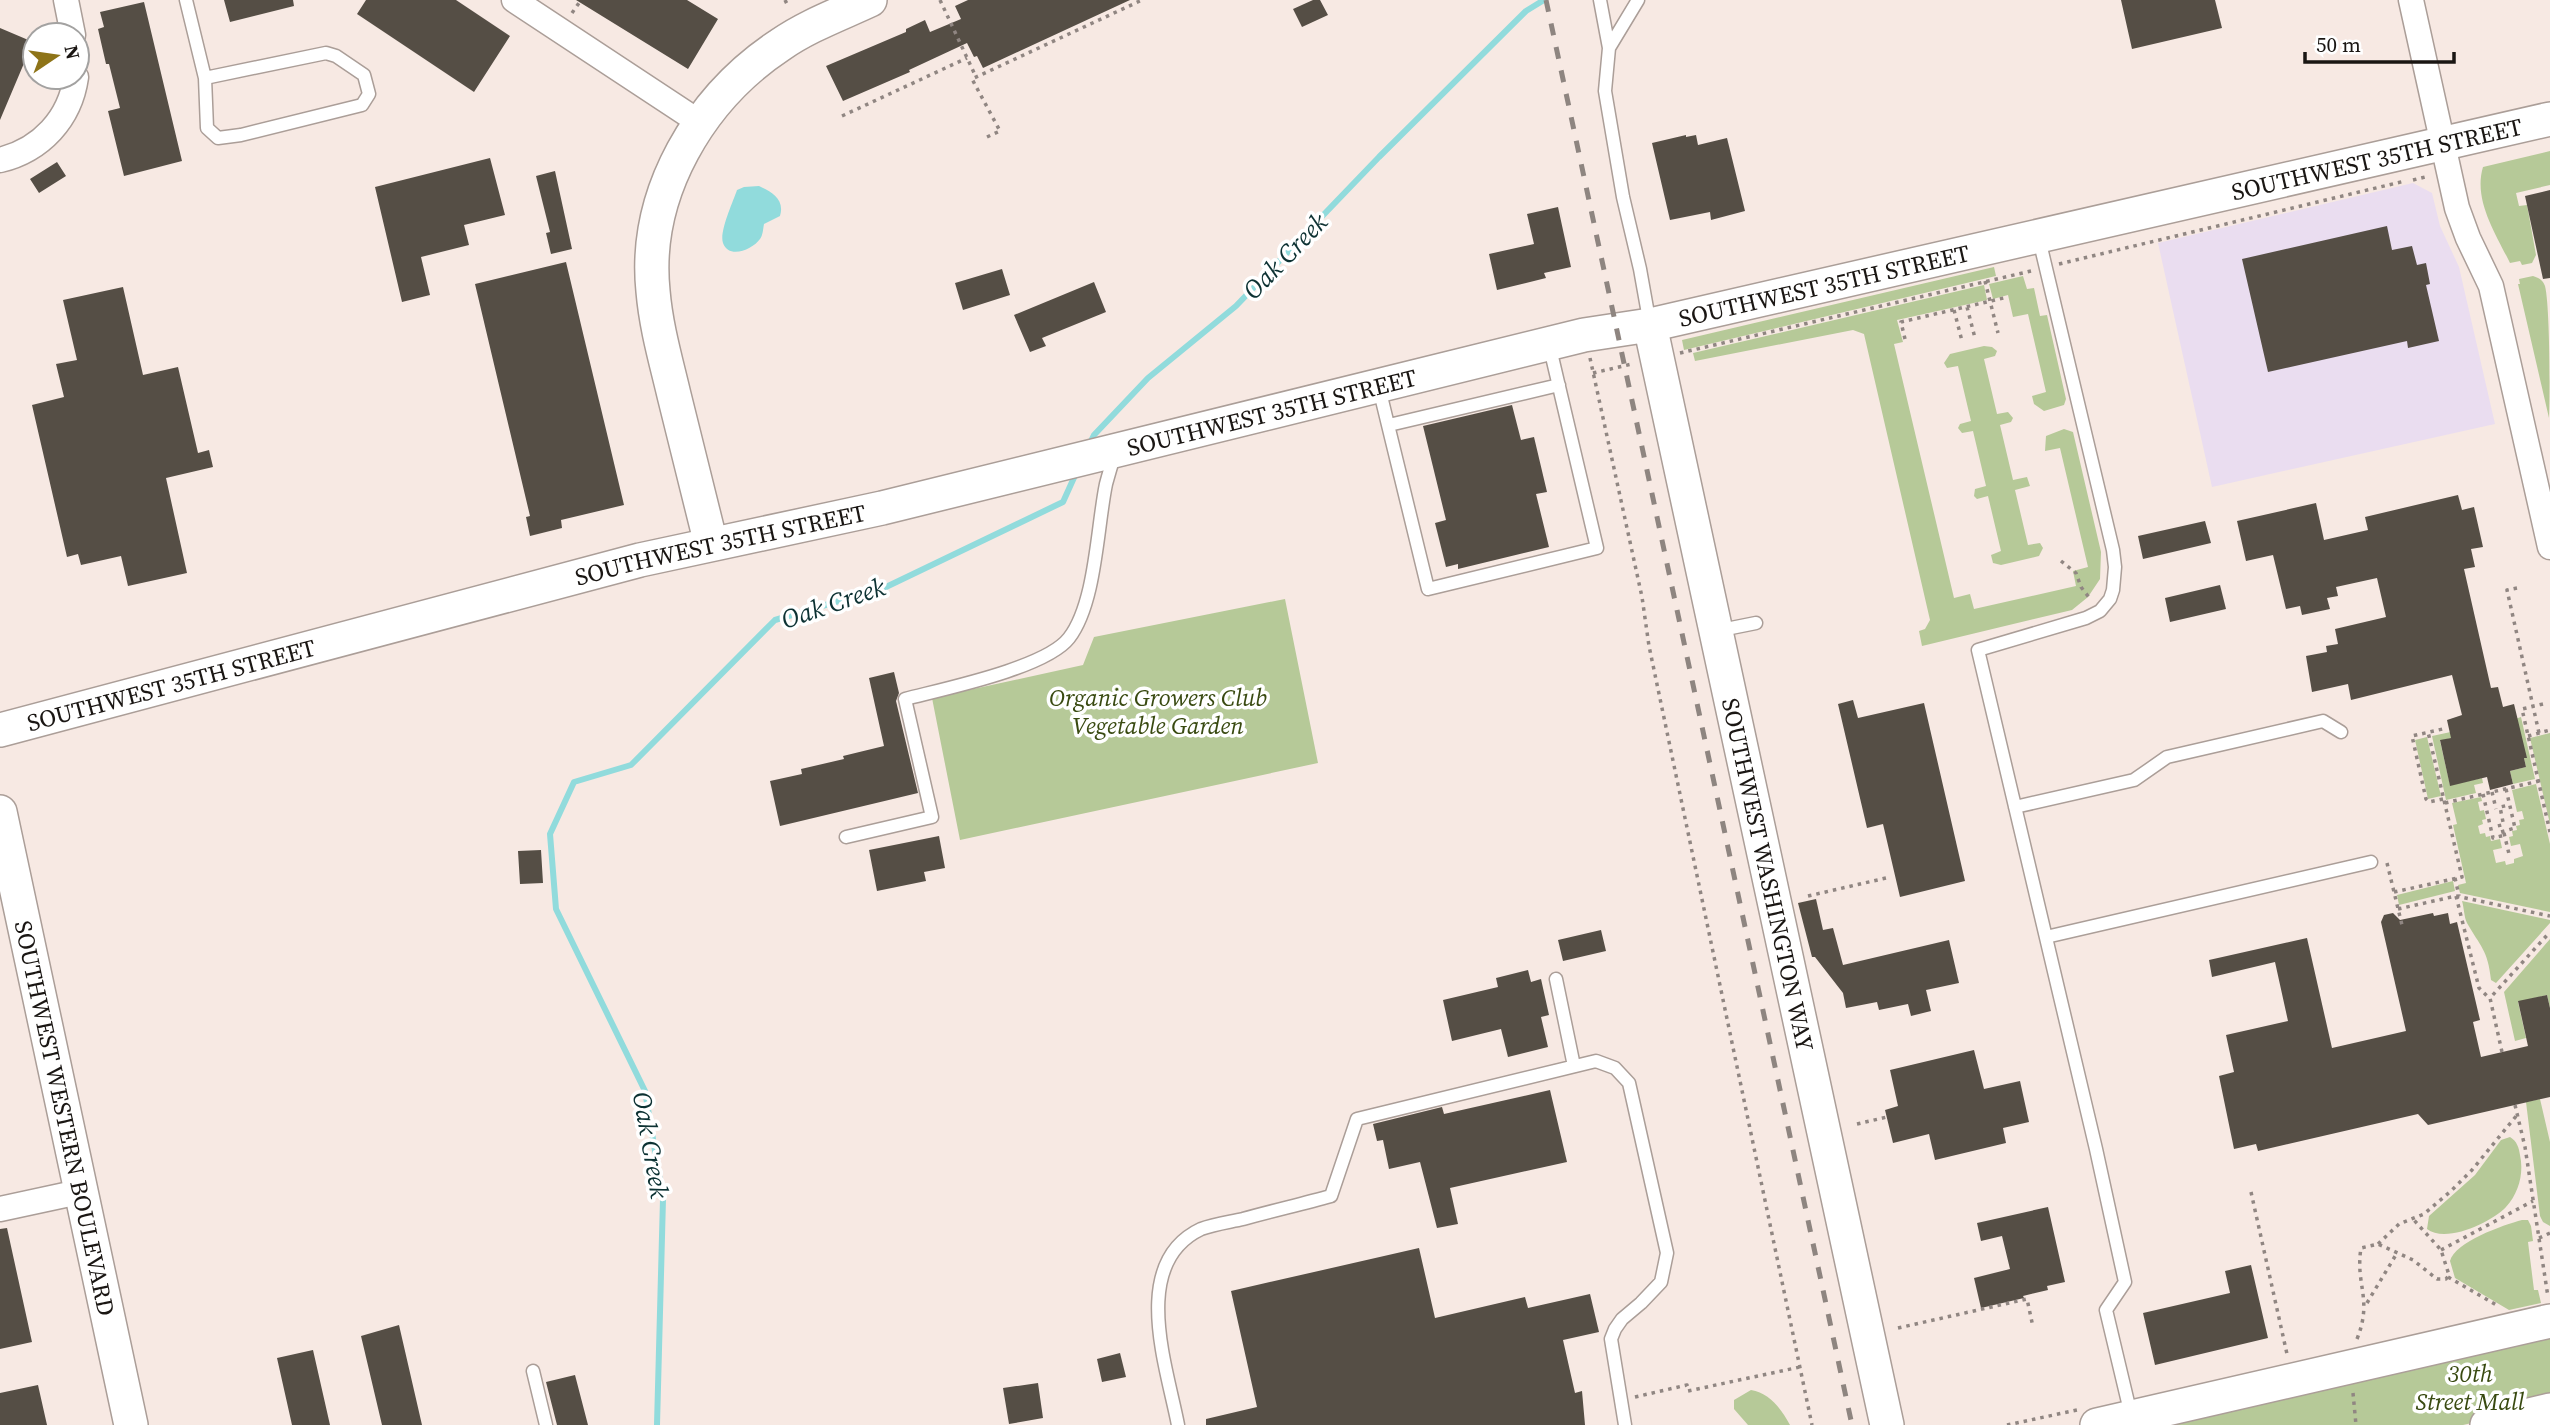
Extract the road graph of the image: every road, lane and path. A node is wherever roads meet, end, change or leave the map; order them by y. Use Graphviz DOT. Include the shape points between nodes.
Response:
graph roads {
  1 [pos="66,0"];
  2 [pos="186,0"];
  3 [pos="514,0"];
  4 [pos="581,0"];
  5 [pos="785,0"];
  6 [pos="870,0"];
  7 [pos="940,0"];
  8 [pos="1142,0"];
  9 [pos="1600,0"];
  10 [pos="1638,0"];
  11 [pos="2410,0"];
  12 [pos="1131,2"];
  13 [pos="788,6"];
  14 [pos="572,14"];
  15 [pos="70,21"];
  16 [pos="1609,48"];
  17 [pos="967,58"];
  18 [pos="205,78"];
  19 [pos="976,78"];
  20 [pos="71,91"];
  21 [pos="842,116"];
  22 [pos="2550,119"];
  23 [pos="699,122"];
  24 [pos="987,136"];
  25 [pos="2444,144"];
  26 [pos="0,160"];
  27 [pos="2039,235"];
  28 [pos="1985,281"];
  29 [pos="2008,297"];
  30 [pos="1990,302"];
  31 [pos="1967,307"];
  32 [pos="1954,310"];
  33 [pos="1650,325"];
  34 [pos="1998,333"];
  35 [pos="1584,335"];
  36 [pos="1975,338"];
  37 [pos="1905,339"];
  38 [pos="1962,341"];
  39 [pos="1549,344"];
  40 [pos="1559,384"];
  41 [pos="1379,385"];
  42 [pos="1388,425"];
  43 [pos="1108,451"];
  44 [pos="711,544"];
  45 [pos="2550,547"];
  46 [pos="2061,561"];
  47 [pos="2517,588"];
  48 [pos="2100,611"];
  49 [pos="1756,623"];
  50 [pos="1716,631"];
  51 [pos="2543,704"];
  52 [pos="2533,706"];
  53 [pos="2522,709"];
  54 [pos="2516,710"];
  55 [pos="2447,728"];
  56 [pos="0,730"];
  57 [pos="2550,730"];
  58 [pos="2342,732"];
  59 [pos="2428,732"];
  60 [pos="2539,733"];
  61 [pos="2528,736"];
  62 [pos="2539,781"];
  63 [pos="2506,789"];
  64 [pos="2492,792"];
  65 [pos="2483,794"];
  66 [pos="2444,801"];
  67 [pos="2509,805"];
  68 [pos="2015,807"];
  69 [pos="2498,809"];
  70 [pos="2487,811"];
  71 [pos="0,812"];
  72 [pos="2513,820"];
  73 [pos="2501,822"];
  74 [pos="2490,825"];
  75 [pos="2550,832"];
  76 [pos="2504,833"];
  77 [pos="846,837"];
  78 [pos="2509,854"];
  79 [pos="2386,859"];
  80 [pos="2371,862"];
  81 [pos="1886,878"];
  82 [pos="2455,878"];
  83 [pos="2394,892"];
  84 [pos="1808,896"];
  85 [pos="2457,896"];
  86 [pos="2398,909"];
  87 [pos="2550,916"];
  88 [pos="2402,925"];
  89 [pos="2550,932"];
  90 [pos="2046,937"];
  91 [pos="1556,979"];
  92 [pos="2490,998"];
  93 [pos="2502,1052"];
  94 [pos="1574,1066"];
  95 [pos="2515,1105"];
  96 [pos="2517,1115"];
  97 [pos="1887,1117"];
  98 [pos="1857,1124"];
  99 [pos="79,1192"];
  100 [pos="2251,1192"];
  101 [pos="2533,1201"];
  102 [pos="0,1209"];
  103 [pos="2413,1219"];
  104 [pos="2550,1233"];
  105 [pos="2539,1238"];
  106 [pos="2378,1244"];
  107 [pos="2441,1250"];
  108 [pos="2397,1252"];
  109 [pos="2448,1277"];
  110 [pos="2549,1303"];
  111 [pos="2366,1305"];
  112 [pos="2500,1307"];
  113 [pos="2550,1321"];
  114 [pos="2033,1327"];
  115 [pos="1898,1328"];
  116 [pos="2352,1357"];
  117 [pos="1800,1367"];
  118 [pos="533,1371"];
  119 [pos="2293,1380"];
  120 [pos="1623,1400"];
  121 [pos="2550,1410"];
  122 [pos="2131,1417"];
  123 [pos="131,1425"];
  124 [pos="546,1425"];
  125 [pos="1178,1425"];
  126 [pos="1626,1425"];
  127 [pos="1812,1425"];
  128 [pos="1887,1425"];
  129 [pos="2097,1425"];
  130 [pos="2356,1425"];
  131 [pos="2487,1425"];
  1 -- 15 [label="street"];
  2 -- 18 [label="lane"];
  3 -- 23 [label="street"];
  4 -- 14 [label="path"];
  5 -- 13 [label="path"];
  6 -- 23 [label="main road" via="780,44 743,73"];
  7 -- 17 [label="path"];
  8 -- 12 [label="path"];
  9 -- 16 [label="lane"];
  10 -- 16 [label="lane"];
  11 -- 25 [label="street"];
  12 -- 19 [label="path"];
  16 -- 33 [label="lane" via="1605,91"];
  17 -- 19 [label="path"];
  17 -- 21 [label="path"];
  18 -- 18 [label="lane" via="207,128 218,138 362,105 369,94 364,75 326,53"];
  19 -- 24 [label="path" via="972,79 1000,131"];
  20 -- 26 [label="street" via="63,115 47,136"];
  22 -- 25 [label="main road, SOUTHWEST 35TH STREET"];
  23 -- 44 [label="main road" via="673,170 657,217 652,289"];
  25 -- 27 [label="main road, SOUTHWEST 35TH STREET"];
  25 -- 45 [label="street" via="2457,208 2491,286"];
  27 -- 33 [label="main road, SOUTHWEST 35TH STREET"];
  27 -- 48 [label="lane" via="2113,550 2113,590"];
  28 -- 30 [label="path"];
  29 -- 30 [label="path"];
  30 -- 31 [label="path"];
  30 -- 34 [label="path"];
  31 -- 32 [label="path"];
  31 -- 36 [label="path"];
  32 -- 37 [label="path" via="1900,322"];
  32 -- 38 [label="path"];
  33 -- 35 [label="main road, SOUTHWEST 35TH STREET"];
  33 -- 50 [label="main road, SOUTHWEST WASHINGTON WAY"];
  35 -- 39 [label="main road, SOUTHWEST 35TH STREET"];
  35 -- 117 [label="path"];
  39 -- 40 [label="lane"];
  39 -- 41 [label="main road, SOUTHWEST 35TH STREET"];
  40 -- 42 [label="lane"];
  40 -- 42 [label="lane" via="1597,548 1428,589"];
  41 -- 42 [label="lane"];
  41 -- 43 [label="main road, SOUTHWEST 35TH STREET"];
  43 -- 44 [label="main road, SOUTHWEST 35TH STREET" via="882,508"];
  43 -- 77 [label="lane" via="1088,592 1069,638 1032,662 905,699 932,817"];
  44 -- 56 [label="main road, SOUTHWEST 35TH STREET"];
  46 -- 48 [label="path" via="2076,573"];
  47 -- 52 [label="path" via="2507,590"];
  48 -- 68 [label="lane" via="1978,650"];
  49 -- 50 [label="lane"];
  50 -- 128 [label="main road, SOUTHWEST WASHINGTON WAY"];
  51 -- 52 [label="path"];
  52 -- 53 [label="path"];
  52 -- 60 [label="path"];
  53 -- 54 [label="path"];
  53 -- 61 [label="path"];
  55 -- 59 [label="path"];
  57 -- 60 [label="path"];
  58 -- 68 [label="lane" via="2323,721 2167,757 2134,780"];
  59 -- 66 [label="path"];
  59 -- 66 [label="path" via="2412,736 2420,774 2427,801"];
  60 -- 61 [label="path"];
  61 -- 62 [label="path"];
  62 -- 63 [label="path"];
  62 -- 75 [label="path"];
  63 -- 64 [label="path"];
  63 -- 67 [label="path"];
  64 -- 65 [label="path"];
  64 -- 69 [label="path"];
  65 -- 66 [label="path"];
  65 -- 70 [label="path"];
  66 -- 82 [label="path" via="2462,877"];
  67 -- 69 [label="path"];
  67 -- 72 [label="path"];
  68 -- 90 [label="lane"];
  69 -- 70 [label="path"];
  69 -- 73 [label="path"];
  70 -- 74 [label="path"];
  71 -- 99 [label="main road, SOUTHWEST WESTERN BOULEVARD"];
  72 -- 73 [label="path"];
  72 -- 76 [label="path" via="2515,828"];
  73 -- 74 [label="path"];
  73 -- 76 [label="path"];
  74 -- 76 [label="path" via="2493,838"];
  76 -- 78 [label="path"];
  79 -- 83 [label="path"];
  80 -- 90 [label="lane"];
  81 -- 84 [label="path"];
  82 -- 83 [label="path"];
  82 -- 85 [label="path"];
  83 -- 86 [label="path"];
  85 -- 86 [label="path"];
  85 -- 87 [label="path"];
  85 -- 92 [label="path" via="2479,988"];
  86 -- 88 [label="path"];
  89 -- 92 [label="path"];
  90 -- 122 [label="lane" via="2125,1282 2106,1310"];
  91 -- 94 [label="lane"];
  92 -- 93 [label="path"];
  94 -- 120 [label="lane" via="1595,1061 1615,1068 1629,1083 1665,1240 1661,1282 1622,1319 1611,1339"];
  94 -- 125 [label="lane" via="1357,1119 1331,1196 1202,1229 1181,1243 1163,1272 1157,1304"];
  95 -- 96 [label="path"];
  96 -- 101 [label="path"];
  96 -- 103 [label="path" via="2472,1170"];
  97 -- 98 [label="path"];
  99 -- 102 [label="street"];
  99 -- 123 [label="main road, SOUTHWEST WESTERN BOULEVARD"];
  100 -- 119 [label="path"];
  101 -- 105 [label="path"];
  101 -- 107 [label="path"];
  103 -- 106 [label="path" via="2399,1224"];
  103 -- 107 [label="path"];
  104 -- 105 [label="path"];
  105 -- 110 [label="path"];
  106 -- 108 [label="path"];
  106 -- 111 [label="path" via="2361,1248 2358,1266"];
  107 -- 109 [label="path"];
  108 -- 109 [label="path" via="2437,1279"];
  108 -- 111 [label="path"];
  109 -- 112 [label="path"];
  111 -- 116 [label="path"];
  113 -- 116 [label="main road"];
  114 -- 115 [label="path" via="2027,1299"];
  116 -- 119 [label="main road"];
  116 -- 130 [label="path"];
  117 -- 120 [label="path"];
  117 -- 127 [label="path"];
  118 -- 124 [label="lane"];
  119 -- 122 [label="main road"];
  120 -- 126 [label="lane"];
  121 -- 131 [label="main road"];
  122 -- 129 [label="main road"];
}
